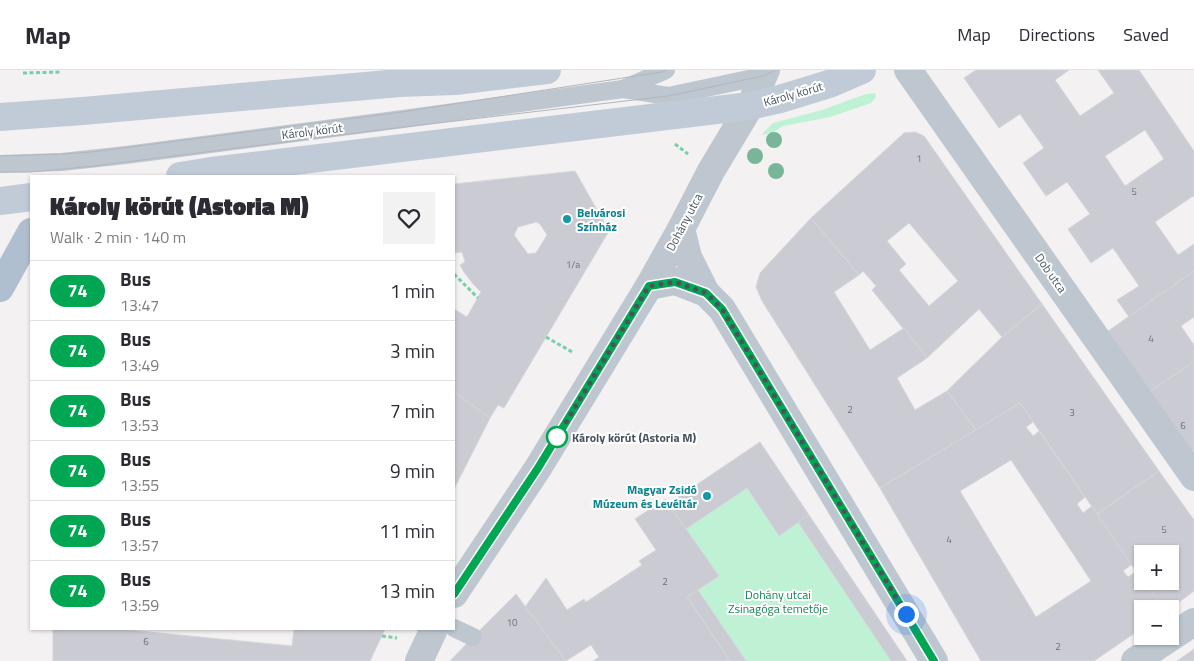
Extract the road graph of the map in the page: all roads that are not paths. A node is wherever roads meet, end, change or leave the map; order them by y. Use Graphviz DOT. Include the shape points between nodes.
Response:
graph roads {
  1 [pos="548,70"];
  2 [pos="666,70"];
  3 [pos="862,70"];
  4 [pos="908,70"];
  5 [pos="769,72"];
  6 [pos="623,89"];
  7 [pos="750,106"];
  8 [pos="0,117"];
  9 [pos="0,164"];
  10 [pos="186,175"];
  11 [pos="30,197"];
  12 [pos="0,201"];
  13 [pos="681,229"];
  14 [pos="30,234"];
  15 [pos="649,286"];
  16 [pos="0,288"];
  17 [pos="706,293"];
  18 [pos="1194,477"];
  19 [pos="455,592"];
  20 [pos="1194,622"];
  21 [pos="455,628"];
  22 [pos="434,630"];
  23 [pos="473,637"];
  24 [pos="419,661"];
  25 [pos="934,661"];
  26 [pos="1135,661"];
  1 -- 8 [label="main road" via="455,81"];
  2 -- 6 [label="lane, Károly körút"];
  3 -- 7 [label="main road, Károly körút" via="832,83"];
  4 -- 18 [label="street, Dob utca"];
  5 -- 6 [label="lane, Károly körút" via="668,96"];
  5 -- 7 [label="street, Károly körút"];
  6 -- 9 [label="lane, Károly körút" via="109,157"];
  7 -- 10 [label="main road, Károly körút"];
  7 -- 13 [label="street, Dohány utca"];
  11 -- 12 [label="main road"];
  13 -- 15 [label="street, Dohány utca"];
  13 -- 17 [label="street" via="688,257"];
  14 -- 16 [label="main road"];
  15 -- 17 [label="street" via="675,282"];
  15 -- 19 [label="street, Dohány utca" via="618,338 614,368 570,440 538,468"];
  17 -- 25 [label="street" via="722,309"];
  20 -- 26 [label="street"];
  21 -- 23 [label="lane"];
  22 -- 24 [label="street"];
}
